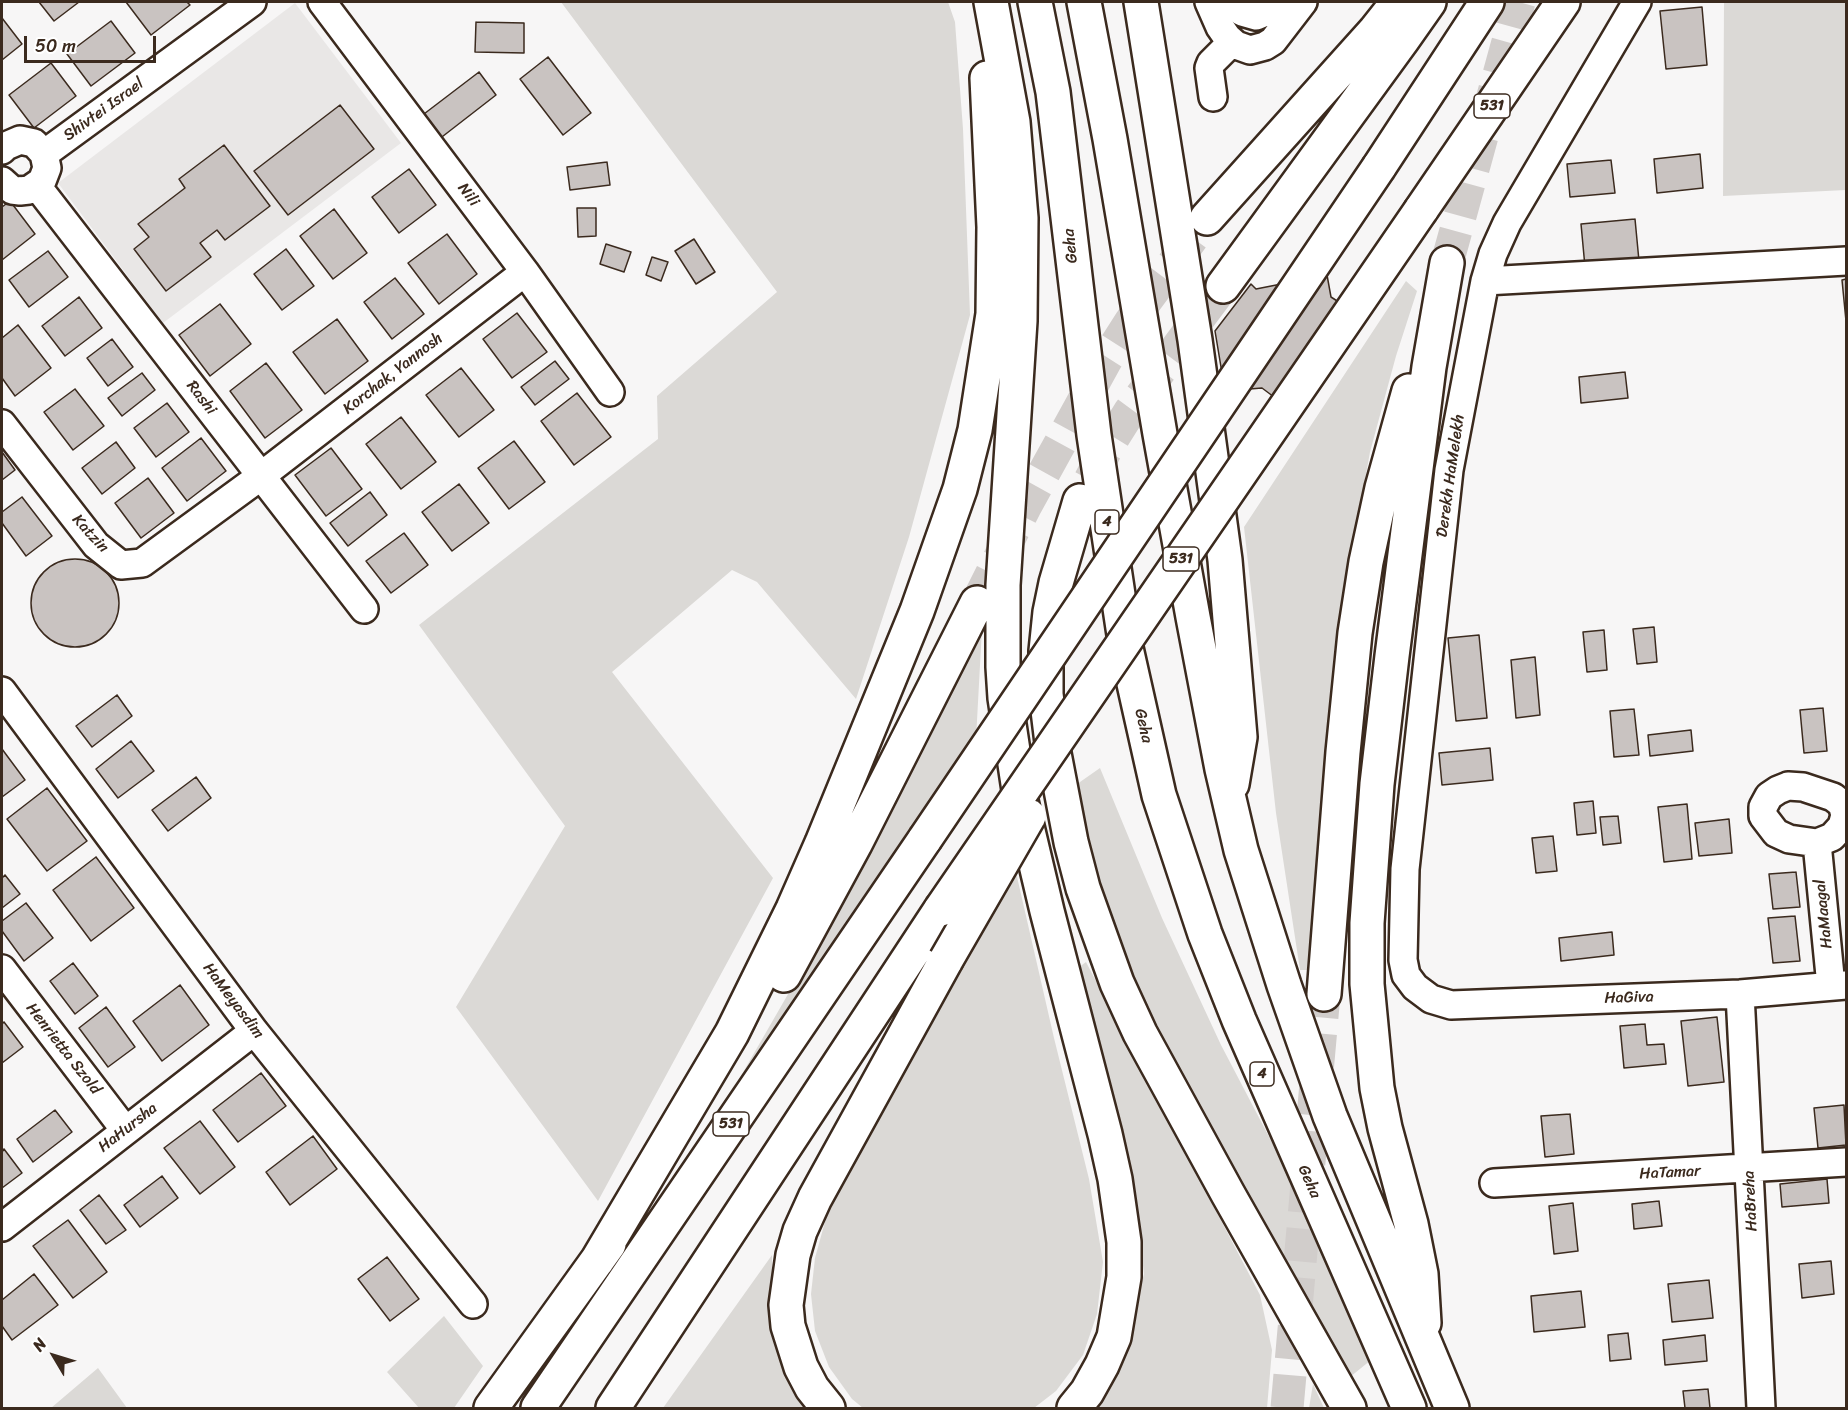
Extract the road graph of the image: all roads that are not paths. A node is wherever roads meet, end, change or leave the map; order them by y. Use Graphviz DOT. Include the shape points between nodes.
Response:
graph roads {
  1 [pos="252,2"];
  2 [pos="322,2"];
  3 [pos="981,2"];
  4 [pos="991,2"];
  5 [pos="1035,2"];
  6 [pos="1084,2"];
  7 [pos="1141,2"];
  8 [pos="1209,2"];
  9 [pos="1235,2"];
  10 [pos="1273,2"];
  11 [pos="1303,2"];
  12 [pos="1370,2"];
  13 [pos="1398,2"];
  14 [pos="1429,2"];
  15 [pos="1451,2"];
  16 [pos="1486,2"];
  17 [pos="1563,2"];
  18 [pos="1637,2"];
  19 [pos="1232,42"];
  20 [pos="1213,98"];
  21 [pos="3,146"];
  22 [pos="44,154"];
  23 [pos="2,184"];
  24 [pos="37,186"];
  25 [pos="1256,241"];
  26 [pos="1846,261"];
  27 [pos="525,272"];
  28 [pos="1485,281"];
  29 [pos="1223,286"];
  30 [pos="610,392"];
  31 [pos="2,424"];
  32 [pos="261,476"];
  33 [pos="1080,501"];
  34 [pos="1178,564"];
  35 [pos="976,603"];
  36 [pos="364,609"];
  37 [pos="2,691"];
  38 [pos="1229,799"];
  39 [pos="1817,843"];
  40 [pos="2,969"];
  41 [pos="1839,985"];
  42 [pos="1415,987"];
  43 [pos="1324,994"];
  44 [pos="1740,994"];
  45 [pos="254,1030"];
  46 [pos="125,1130"];
  47 [pos="1846,1162"];
  48 [pos="1749,1168"];
  49 [pos="1494,1183"];
  50 [pos="2,1227"];
  51 [pos="597,1262"];
  52 [pos="473,1304"];
  53 [pos="1426,1345"];
  54 [pos="491,1408"];
  55 [pos="538,1408"];
  56 [pos="613,1408"];
  57 [pos="828,1408"];
  58 [pos="1074,1408"];
  59 [pos="1349,1408"];
  60 [pos="1409,1408"];
  61 [pos="1452,1408"];
  62 [pos="1761,1408"];
  1 -- 22 [label="street, Shivtei Israel"];
  2 -- 27 [label="street, Nili"];
  3 -- 51 [label="highway" via="994,227 993,314 975,430 960,489 917,611 784,930 732,1033"];
  4 -- 58 [label="highway" via="1012,122 1021,218 1020,321 1003,585 1006,709 1020,797 1107,1146 1124,1242 1124,1277 1114,1337 1087,1392"];
  5 -- 60 [label="highway, Geha / 4" via="1053,92 1094,435 1126,648 1160,795 1239,1020"];
  6 -- 38 [label="highway" via="1186,583"];
  7 -- 38 [label="highway" via="1195,340 1225,560 1240,737"];
  8 -- 19 [label="street"];
  9 -- 10 [label="street" via="1242,12 1256,16"];
  11 -- 19 [label="street" via="1265,46 1250,50"];
  12 -- 13 [label="highway" via="1212,212"];
  14 -- 25 [label="highway"];
  15 -- 25 [label="highway" via="1369,108"];
  16 -- 55 [label="highway, 531, bridge" via="1379,167"];
  17 -- 34 [label="highway, 531, bridge"];
  18 -- 28 [label="street, Derekh HaMelekh" via="1507,224"];
  19 -- 20 [label="street" via="1209,68"];
  21 -- 22 [label="street" via="27,141"];
  22 -- 24 [label="street" via="46,175"];
  23 -- 24 [label="street" via="21,192"];
  24 -- 32 [label="street, Rashi"];
  25 -- 29 [label="highway"];
  26 -- 28 [label="street"];
  27 -- 30 [label="street, Nili"];
  27 -- 32 [label="street, Korchak, Yannosh"];
  28 -- 42 [label="street, Derekh HaMelekh" via="1449,470 1405,869 1403,960 1406,975"];
  31 -- 32 [label="street, Katzin" via="96,545 121,565 142,563"];
  32 -- 36 [label="street, Rashi"];
  33 -- 59 [label="highway" via="1050,612 1046,694 1052,743 1083,888 1140,1033"];
  34 -- 56 [label="highway, 531, bridge" via="941,909"];
  34 -- 57 [label="highway, bridge" via="946,960 800,1231 786,1305 788,1326 801,1367"];
  35 -- 51 [label="highway" via="855,844 766,1006 703,1108"];
  37 -- 45 [label="street, HaMeyasdim"];
  38 -- 53 [label="highway" via="1241,850 1330,1116"];
  39 -- 41 [label="street, HaMaagal"];
  40 -- 46 [label="street, Henrietta Szold"];
  41 -- 44 [label="street, HaGiva"];
  42 -- 44 [label="street, HaGiva" via="1431,999 1451,1005"];
  43 -- 53 [label="highway" via="1343,752 1366,562 1403,410 1446,266 1392,656 1377,784 1367,923 1367,984 1377,1088 1421,1274"];
  44 -- 48 [label="street, HaBreha"];
  45 -- 46 [label="street, HaHursha"];
  45 -- 52 [label="street, HaMeyasdim"];
  46 -- 50 [label="street, HaHursha"];
  47 -- 48 [label="street, HaTamar"];
  48 -- 49 [label="street, HaTamar"];
  48 -- 62 [label="street, HaBreha"];
  51 -- 54 [label="highway"];
  53 -- 61 [label="highway"];
}
